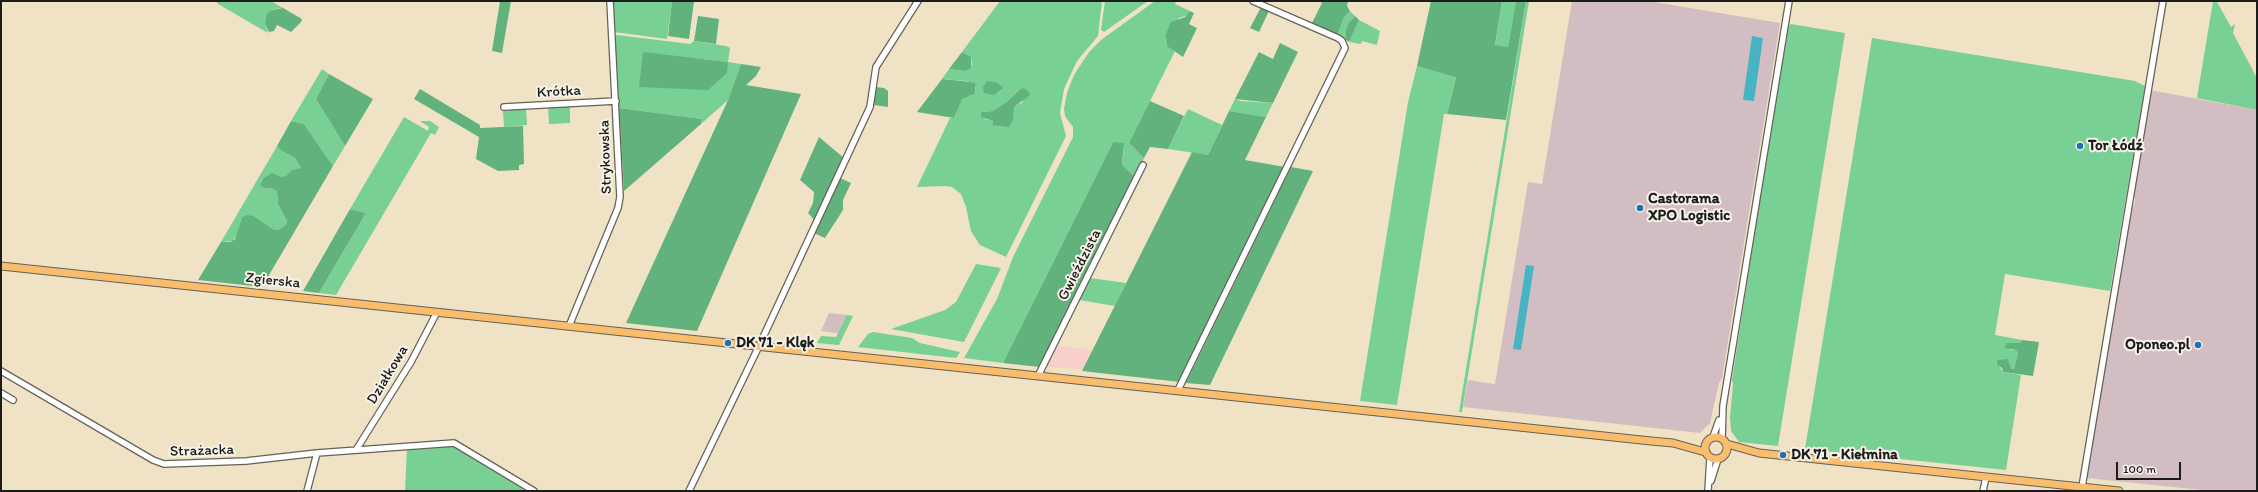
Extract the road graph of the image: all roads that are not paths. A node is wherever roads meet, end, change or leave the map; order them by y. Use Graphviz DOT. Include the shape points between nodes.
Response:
graph roads {
  1 [pos="610,1"];
  2 [pos="918,1"];
  3 [pos="1253,1"];
  4 [pos="1789,1"];
  5 [pos="2163,1"];
  6 [pos="616,101"];
  7 [pos="504,107"];
  8 [pos="1143,164"];
  9 [pos="1,266"];
  10 [pos="437,312"];
  11 [pos="569,326"];
  12 [pos="760,346"];
  13 [pos="1,371"];
  14 [pos="1038,376"];
  15 [pos="1178,390"];
  16 [pos="1,393"];
  17 [pos="13,400"];
  18 [pos="1722,406"];
  19 [pos="1713,437"];
  20 [pos="1706,442"];
  21 [pos="1724,442"];
  22 [pos="1673,443"];
  23 [pos="356,450"];
  24 [pos="1705,452"];
  25 [pos="317,453"];
  26 [pos="1726,453"];
  27 [pos="1759,453"];
  28 [pos="1710,458"];
  29 [pos="1718,459"];
  30 [pos="1986,477"];
  31 [pos="2082,487"];
  32 [pos="307,491"];
  33 [pos="534,491"];
  34 [pos="689,491"];
  35 [pos="1708,491"];
  36 [pos="1983,491"];
  37 [pos="2119,491"];
  1 -- 6 [label="street, Strykowska"];
  2 -- 12 [label="street" via="876,67 870,107"];
  3 -- 15 [label="street" via="1338,38 1345,48"];
  4 -- 18 [label="street"];
  5 -- 31 [label="street"];
  6 -- 7 [label="street, Krótka"];
  6 -- 11 [label="street, Strykowska" via="621,191 619,203"];
  8 -- 14 [label="street, Gwieździsta"];
  9 -- 10 [label="main road, Zgierska"];
  10 -- 11 [label="main road, Zgierska"];
  10 -- 23 [label="street, Działkowa" via="411,362"];
  11 -- 12 [label="main road, Zgierska"];
  12 -- 14 [label="main road, Zgierska"];
  12 -- 34 [label="street"];
  13 -- 25 [label="street, Strażacka" via="164,464 246,461"];
  14 -- 15 [label="main road, Zgierska"];
  15 -- 22 [label="main road, Zgierska"];
  16 -- 17 [label="street"];
  18 -- 19 [label="street"];
  18 -- 21 [label="street"];
  19 -- 20 [label="main road"];
  19 -- 21 [label="main road"];
  20 -- 22 [label="main road"];
  20 -- 24 [label="main road"];
  21 -- 26 [label="main road"];
  21 -- 27 [label="main road"];
  22 -- 24 [label="main road"];
  23 -- 25 [label="street, Strażacka"];
  23 -- 33 [label="street, Strażacka" via="454,443"];
  24 -- 28 [label="main road"];
  25 -- 32 [label="street"];
  26 -- 27 [label="main road"];
  26 -- 29 [label="main road"];
  27 -- 30 [label="main road"];
  28 -- 29 [label="main road"];
  28 -- 35 [label="street"];
  29 -- 35 [label="street"];
  30 -- 31 [label="main road"];
  30 -- 36 [label="street"];
  31 -- 37 [label="main road"];
}
